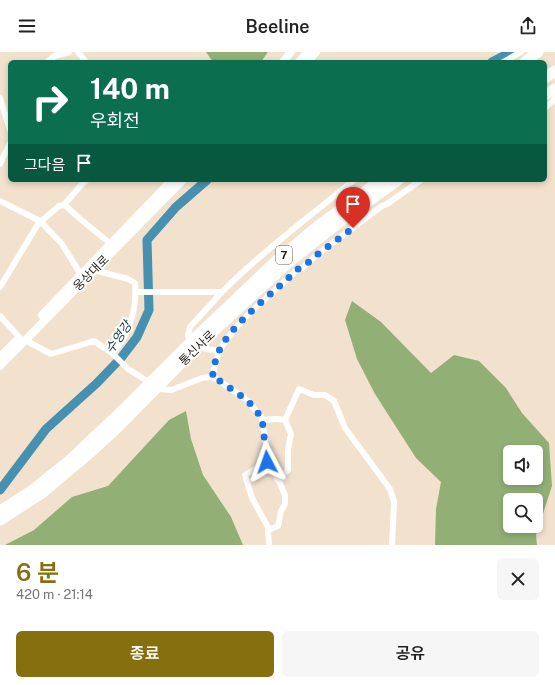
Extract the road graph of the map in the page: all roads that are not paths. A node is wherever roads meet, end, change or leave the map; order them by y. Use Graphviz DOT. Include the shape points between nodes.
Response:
graph roads {
  1 [pos="69,52"];
  2 [pos="78,52"];
  3 [pos="291,52"];
  4 [pos="301,52"];
  5 [pos="308,52"];
  6 [pos="316,52"];
  7 [pos="521,52"];
  8 [pos="538,52"];
  9 [pos="50,60"];
  10 [pos="84,60"];
  11 [pos="285,60"];
  12 [pos="294,60"];
  13 [pos="301,60"];
  14 [pos="309,60"];
  15 [pos="507,60"];
  16 [pos="528,60"];
  17 [pos="0,98"];
  18 [pos="555,99"];
  19 [pos="547,106"];
  20 [pos="8,124"];
  21 [pos="8,147"];
  22 [pos="0,164"];
  23 [pos="84,182"];
  24 [pos="170,182"];
  25 [pos="181,182"];
  26 [pos="352,182"];
  27 [pos="378,182"];
  28 [pos="395,182"];
  29 [pos="418,182"];
  30 [pos="0,201"];
  31 [pos="64,205"];
  32 [pos="40,221"];
  33 [pos="111,244"];
  34 [pos="94,270"];
  35 [pos="83,277"];
  36 [pos="0,287"];
  37 [pos="137,291"];
  38 [pos="222,292"];
  39 [pos="0,316"];
  40 [pos="200,338"];
  41 [pos="22,339"];
  42 [pos="219,351"];
  43 [pos="113,354"];
  44 [pos="0,357"];
  45 [pos="0,366"];
  46 [pos="212,378"];
  47 [pos="144,395"];
  48 [pos="262,420"];
  49 [pos="285,420"];
  50 [pos="267,462"];
  51 [pos="278,479"];
  52 [pos="0,511"];
  53 [pos="0,520"];
  54 [pos="268,530"];
  55 [pos="269,545"];
  56 [pos="392,545"];
  1 -- 9 [label="street"];
  2 -- 10 [label="street"];
  3 -- 11 [label="main road"];
  4 -- 12 [label="main road"];
  5 -- 13 [label="main road"];
  6 -- 14 [label="main road"];
  7 -- 15 [label="street"];
  8 -- 16 [label="highway"];
  17 -- 20 [label="street"];
  18 -- 19 [label="street"];
  21 -- 22 [label="street"];
  23 -- 31 [label="street"];
  24 -- 33 [label="main road, 웅상대로"];
  25 -- 34 [label="main road, 웅상대로"];
  26 -- 38 [label="street" via="275,244"];
  27 -- 40 [label="highway, 통신사로 / 7" via="318,226 275,262"];
  28 -- 40 [label="highway, 통신사로 / 7" via="288,263"];
  29 -- 42 [label="street" via="298,269 236,327"];
  30 -- 32 [label="street"];
  31 -- 32 [label="street"];
  31 -- 33 [label="street"];
  32 -- 35 [label="street" via="62,244"];
  32 -- 36 [label="street"];
  33 -- 35 [label="main road, 웅상대로"];
  34 -- 35 [label="main road, 웅상대로"];
  34 -- 37 [label="street" via="128,279 135,283"];
  35 -- 41 [label="main road, 웅상대로"];
  37 -- 38 [label="street"];
  37 -- 43 [label="street" via="131,323"];
  38 -- 42 [label="street" via="190,327 188,334 189,339 206,349"];
  39 -- 41 [label="street"];
  40 -- 47 [label="highway, 통신사로 / 7"];
  41 -- 43 [label="street" via="51,354 94,341"];
  41 -- 44 [label="main road, 웅상대로"];
  41 -- 45 [label="main road, 웅상대로"];
  42 -- 46 [label="street"];
  43 -- 46 [label="street" via="128,369 160,389 171,390 202,378"];
  46 -- 48 [label="street" via="247,400"];
  47 -- 52 [label="highway, 통신사로 / 7" via="69,461 30,492"];
  47 -- 53 [label="highway, 통신사로 / 7" via="119,426 67,473 42,494"];
  48 -- 49 [label="street"];
  48 -- 50 [label="street"];
  49 -- 51 [label="street" via="291,434 288,470"];
  49 -- 56 [label="street" via="299,389 314,395 325,395 334,401 345,428 390,489 394,502"];
  50 -- 51 [label="street"];
  50 -- 54 [label="street" via="245,476 252,498"];
  51 -- 54 [label="street" via="284,491 285,504 278,526"];
  54 -- 55 [label="street"];
}
